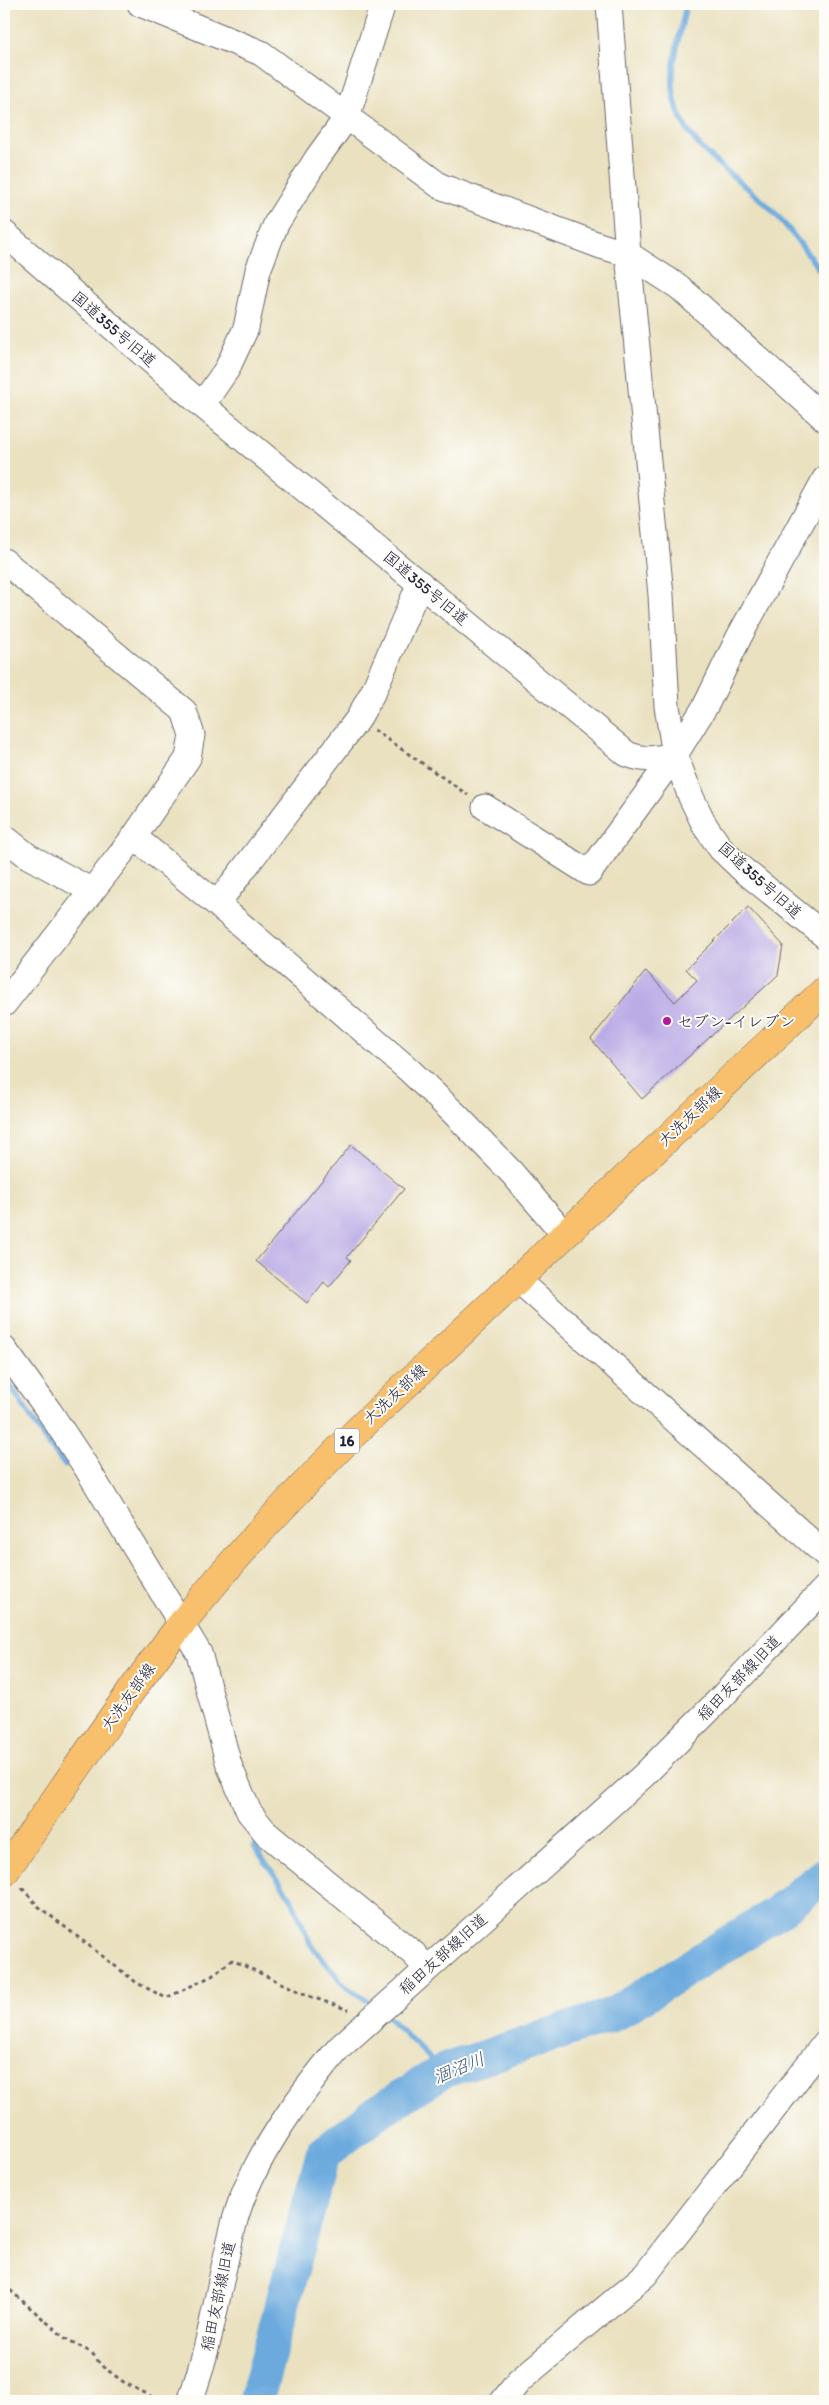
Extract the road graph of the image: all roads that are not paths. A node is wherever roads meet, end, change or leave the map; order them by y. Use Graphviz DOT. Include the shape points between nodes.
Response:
graph roads {
  1 [pos="140,4"];
  2 [pos="383,4"];
  3 [pos="609,4"];
  4 [pos="347,117"];
  5 [pos="4,233"];
  6 [pos="628,254"];
  7 [pos="202,405"];
  8 [pos="825,419"];
  9 [pos="825,479"];
  10 [pos="4,561"];
  11 [pos="420,583"];
  12 [pos="675,755"];
  13 [pos="485,807"];
  14 [pos="4,837"];
  15 [pos="134,837"];
  16 [pos="92,891"];
  17 [pos="217,904"];
  18 [pos="825,936"];
  19 [pos="825,990"];
  20 [pos="4,1004"];
  21 [pos="564,1234"];
  22 [pos="517,1279"];
  23 [pos="4,1349"];
  24 [pos="825,1554"];
  25 [pos="825,1588"];
  26 [pos="182,1623"];
  27 [pos="4,1870"];
  28 [pos="426,1968"];
  29 [pos="825,2043"];
  30 [pos="190,2401"];
  31 [pos="503,2401"];
  1 -- 4 [label="street" via="261,53"];
  2 -- 4 [label="street"];
  3 -- 6 [label="street"];
  4 -- 6 [label="street" via="440,186"];
  4 -- 7 [label="street" via="276,224 258,270 246,328 226,370"];
  5 -- 7 [label="street, 国道355号旧道"];
  6 -- 8 [label="street" via="679,287"];
  6 -- 12 [label="street"];
  7 -- 11 [label="street, 国道355号旧道"];
  9 -- 12 [label="street" via="706,705"];
  10 -- 15 [label="street" via="184,712 192,735 188,758"];
  11 -- 12 [label="street, 国道355号旧道" via="627,754 651,760"];
  11 -- 17 [label="street" via="374,690 358,719"];
  12 -- 13 [label="street" via="589,873"];
  12 -- 18 [label="street, 国道355号旧道" via="705,826 721,849"];
  14 -- 16 [label="street" via="28,856"];
  15 -- 16 [label="street"];
  15 -- 17 [label="street"];
  16 -- 20 [label="street"];
  17 -- 21 [label="street" via="409,1070 512,1174"];
  19 -- 21 [label="main road, 大洗友部線 / 16"];
  21 -- 22 [label="main road, 大洗友部線 / 16"];
  22 -- 24 [label="street"];
  22 -- 26 [label="main road, 大洗友部線 / 16" via="290,1498"];
  23 -- 26 [label="street" via="86,1467"];
  25 -- 28 [label="street, 稲田友部線旧道" via="643,1776"];
  26 -- 27 [label="main road, 大洗友部線 / 16"];
  26 -- 28 [label="street" via="199,1653 229,1765 248,1812 267,1834 414,1954"];
  28 -- 30 [label="street, 稲田友部線旧道" via="339,2048 310,2082 256,2169 235,2218 211,2333"];
  29 -- 31 [label="street" via="645,2275 519,2382"];
}
